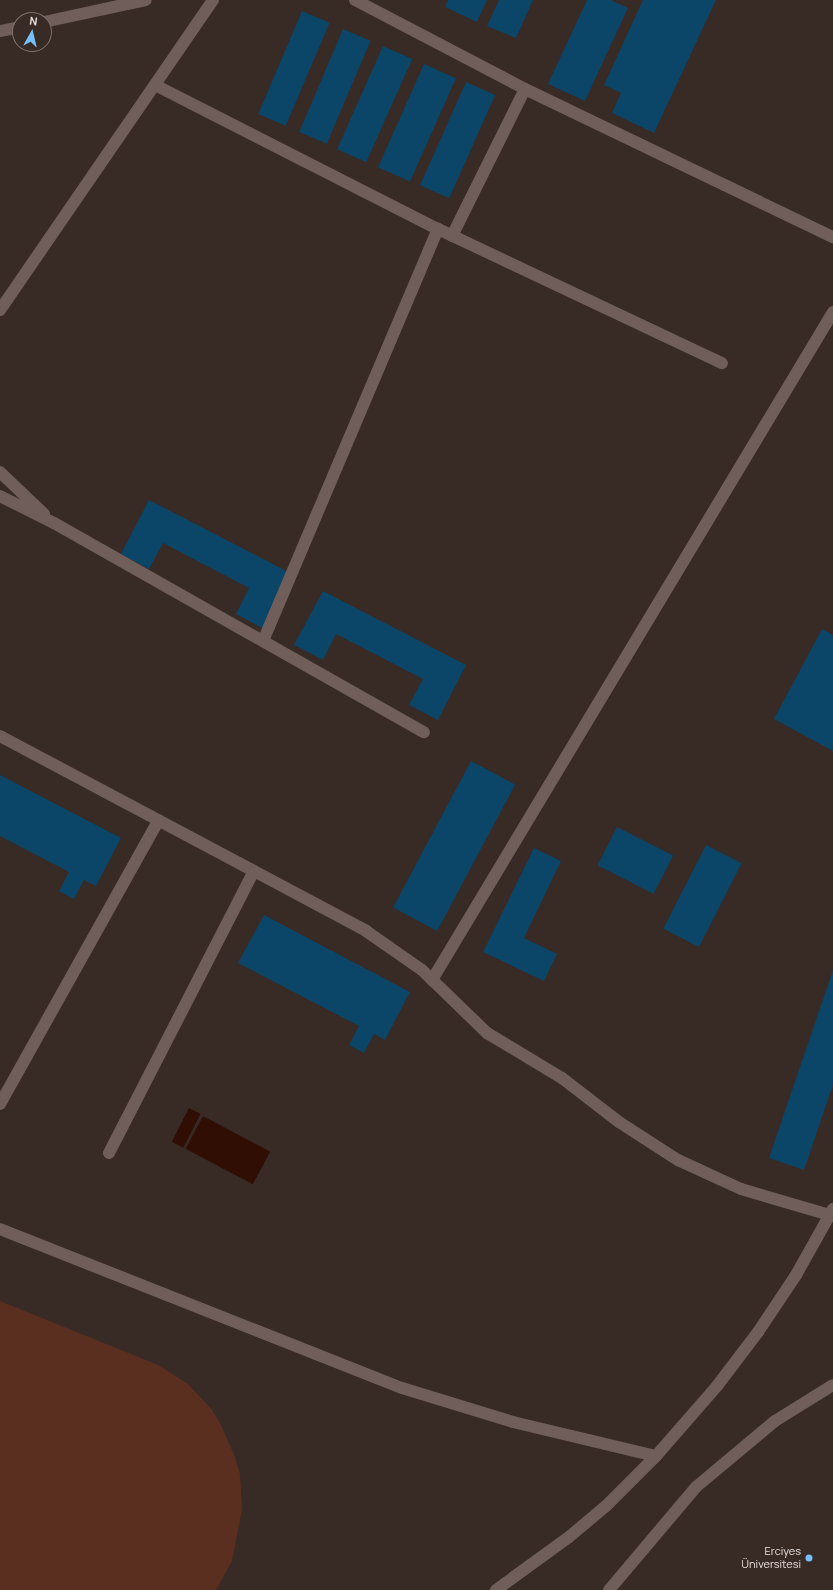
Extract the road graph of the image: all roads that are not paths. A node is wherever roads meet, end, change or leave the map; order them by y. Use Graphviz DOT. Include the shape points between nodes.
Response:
graph roads {
  1 [pos="146,0"];
  2 [pos="213,0"];
  3 [pos="355,0"];
  4 [pos="52,20"];
  5 [pos="12,29"];
  6 [pos="0,31"];
  7 [pos="154,85"];
  8 [pos="525,88"];
  9 [pos="438,229"];
  10 [pos="452,236"];
  11 [pos="833,237"];
  12 [pos="0,310"];
  13 [pos="833,312"];
  14 [pos="722,363"];
  15 [pos="0,472"];
  16 [pos="0,496"];
  17 [pos="54,523"];
  18 [pos="263,641"];
  19 [pos="424,732"];
  20 [pos="0,736"];
  21 [pos="159,820"];
  22 [pos="254,871"];
  23 [pos="432,980"];
  24 [pos="0,1104"];
  25 [pos="109,1153"];
  26 [pos="832,1214"];
  27 [pos="0,1229"];
  28 [pos="833,1386"];
  29 [pos="656,1456"];
  30 [pos="496,1590"];
  31 [pos="609,1590"];
  1 -- 4 [label="street"];
  2 -- 7 [label="street"];
  3 -- 8 [label="street"];
  5 -- 6 [label="street"];
  7 -- 9 [label="street"];
  7 -- 12 [label="street"];
  8 -- 10 [label="street"];
  8 -- 11 [label="street"];
  9 -- 10 [label="street"];
  9 -- 18 [label="street"];
  10 -- 14 [label="street"];
  13 -- 23 [label="street"];
  15 -- 17 [label="street"];
  16 -- 17 [label="street"];
  17 -- 18 [label="street"];
  18 -- 19 [label="street"];
  20 -- 21 [label="street"];
  21 -- 22 [label="street"];
  21 -- 24 [label="street"];
  22 -- 23 [label="street" via="366,930 395,949"];
  22 -- 25 [label="street"];
  23 -- 26 [label="street" via="487,1032 562,1078 619,1122 678,1160 741,1189"];
  26 -- 29 [label="street" via="758,1332 717,1386"];
  27 -- 29 [label="street" via="402,1388 513,1422"];
  28 -- 31 [label="street" via="775,1421 696,1487"];
  29 -- 30 [label="street" via="606,1506 569,1537"];
}
